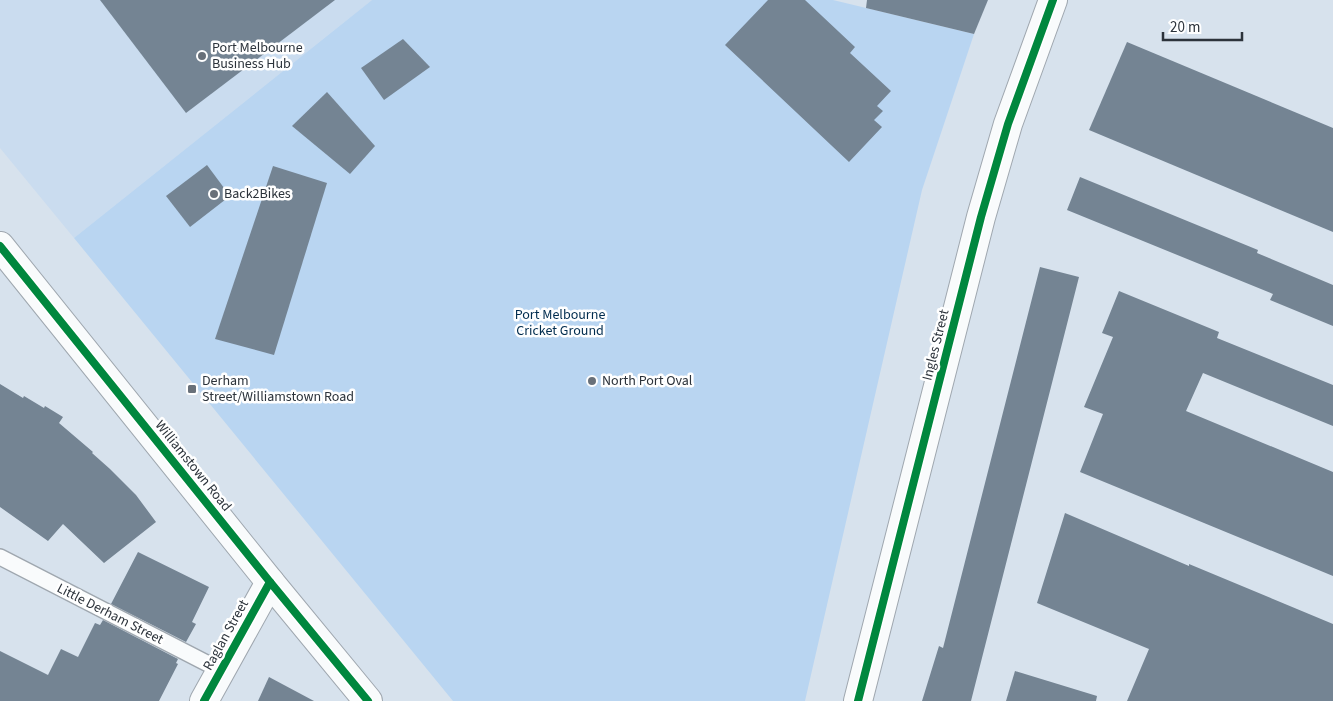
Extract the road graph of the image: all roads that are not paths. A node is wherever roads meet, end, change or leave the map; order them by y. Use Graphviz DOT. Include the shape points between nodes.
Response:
graph roads {
  1 [pos="1053,0"];
  2 [pos="0,246"];
  3 [pos="0,557"];
  4 [pos="270,582"];
  5 [pos="220,670"];
  6 [pos="204,701"];
  7 [pos="368,701"];
  8 [pos="858,701"];
  1 -- 8 [label="street, Ingles Street" via="1008,124 981,216"];
  2 -- 4 [label="street, Williamstown Road"];
  3 -- 5 [label="lane, Little Derham Street"];
  4 -- 5 [label="street, Raglan Street"];
  4 -- 7 [label="street, Williamstown Road"];
  5 -- 6 [label="street, Raglan Street"];
}
